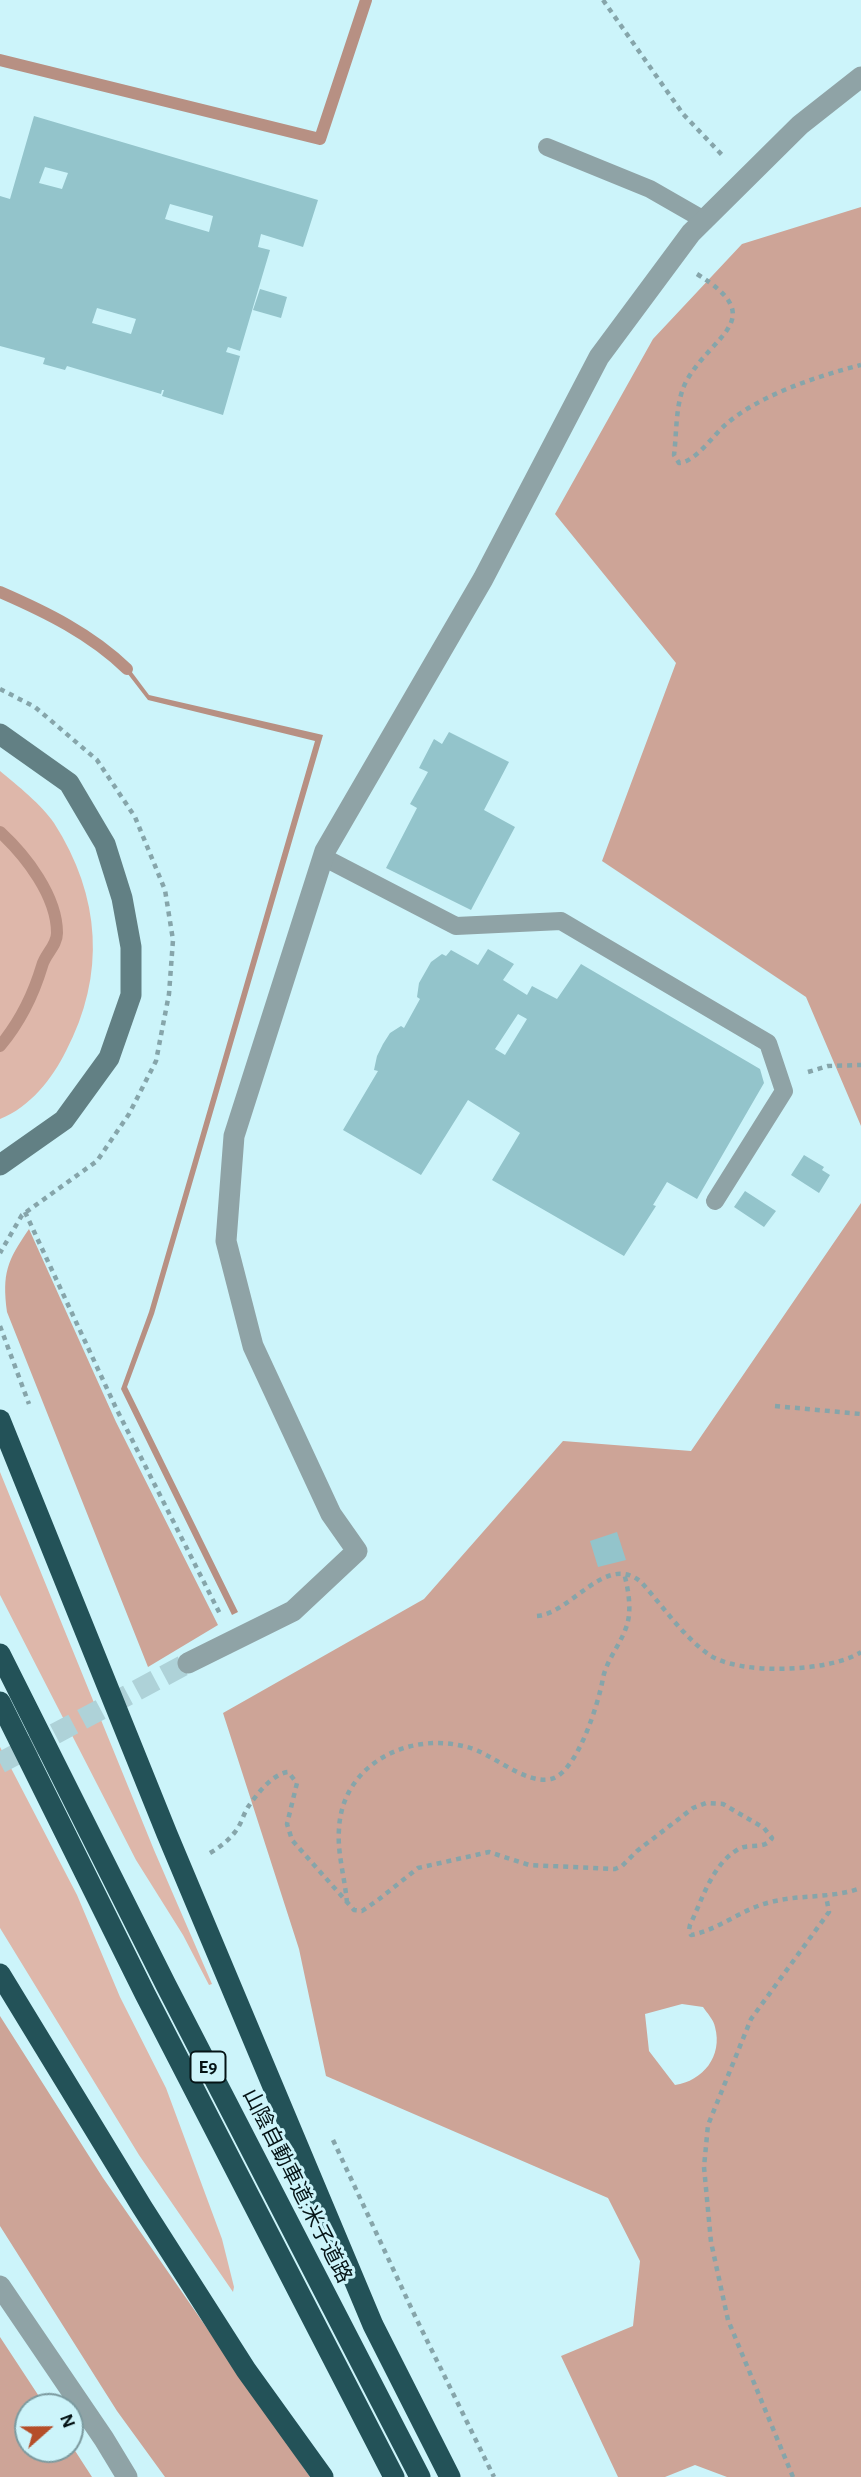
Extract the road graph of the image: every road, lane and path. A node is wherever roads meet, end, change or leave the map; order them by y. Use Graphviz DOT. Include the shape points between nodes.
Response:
graph roads {
  1 [pos="603,0"];
  2 [pos="861,77"];
  3 [pos="547,147"];
  4 [pos="745,179"];
  5 [pos="704,220"];
  6 [pos="672,258"];
  7 [pos="861,365"];
  8 [pos="0,734"];
  9 [pos="323,857"];
  10 [pos="861,1065"];
  11 [pos="780,1080"];
  12 [pos="0,1165"];
  13 [pos="715,1201"];
  14 [pos="26,1212"];
  15 [pos="0,1326"];
  16 [pos="775,1406"];
  17 [pos="861,1414"];
  18 [pos="34,1415"];
  19 [pos="0,1420"];
  20 [pos="624,1573"];
  21 [pos="537,1616"];
  22 [pos="233,1641"];
  23 [pos="861,1652"];
  24 [pos="0,1654"];
  25 [pos="188,1663"];
  26 [pos="0,1702"];
  27 [pos="205,1841"];
  28 [pos="861,1888"];
  29 [pos="826,1896"];
  30 [pos="347,1903"];
  31 [pos="0,1974"];
  32 [pos="332,2138"];
  33 [pos="0,2286"];
  34 [pos="127,2477"];
  35 [pos="323,2477"];
  36 [pos="394,2477"];
  37 [pos="419,2477"];
  38 [pos="450,2477"];
  39 [pos="494,2477"];
  40 [pos="793,2477"];
  1 -- 4 [label="path" via="683,114"];
  2 -- 4 [label="street" via="800,125"];
  3 -- 5 [label="lane" via="650,188"];
  4 -- 5 [label="street"];
  5 -- 6 [label="street"];
  6 -- 7 [label="path" via="721,289 733,310 731,323 682,392 674,456 679,463 745,410"];
  6 -- 9 [label="street" via="599,357 483,579"];
  8 -- 12 [label="street" via="69,783 105,844 131,947 131,995 109,1058 64,1120"];
  9 -- 11 [label="lane" via="456,926 561,921 768,1042"];
  9 -- 22 [label="street" via="234,1136 226,1241 253,1346 331,1514 357,1551 293,1611"];
  10 -- 11 [label="path" via="828,1066"];
  11 -- 13 [label="lane" via="784,1091"];
  14 -- 22 [label="path" via="116,1408"];
  15 -- 18 [label="path"];
  16 -- 17 [label="path"];
  19 -- 38 [label="highway" via="368,2313"];
  20 -- 21 [label="path" via="594,1583 550,1615"];
  20 -- 23 [label="path" via="641,1581 709,1655 726,1663 771,1668 824,1666"];
  20 -- 30 [label="path" via="627,1625 578,1750 559,1776 539,1779 469,1747 441,1743 390,1752 359,1777 342,1809 339,1829"];
  22 -- 25 [label="street"];
  24 -- 37 [label="highway, 山陰自動車道;米子道路 / E9"];
  26 -- 36 [label="highway, E9" via="151,2007"];
  27 -- 30 [label="path" via="210,1853 222,1845 267,1784 279,1773 288,1772 297,1783 287,1824 292,1840"];
  28 -- 29 [label="path"];
  29 -- 30 [label="path" via="763,1904 691,1934 690,1925 726,1859 739,1848 762,1846 772,1839 764,1828 713,1802 693,1808 615,1869 529,1865 489,1852 418,1868 362,1911"];
  29 -- 40 [label="path" via="829,1912 745,2030 708,2125 704,2167 710,2242 728,2320"];
  31 -- 35 [label="highway" via="231,2347"];
  32 -- 39 [label="path"];
  33 -- 34 [label="street"];
}
